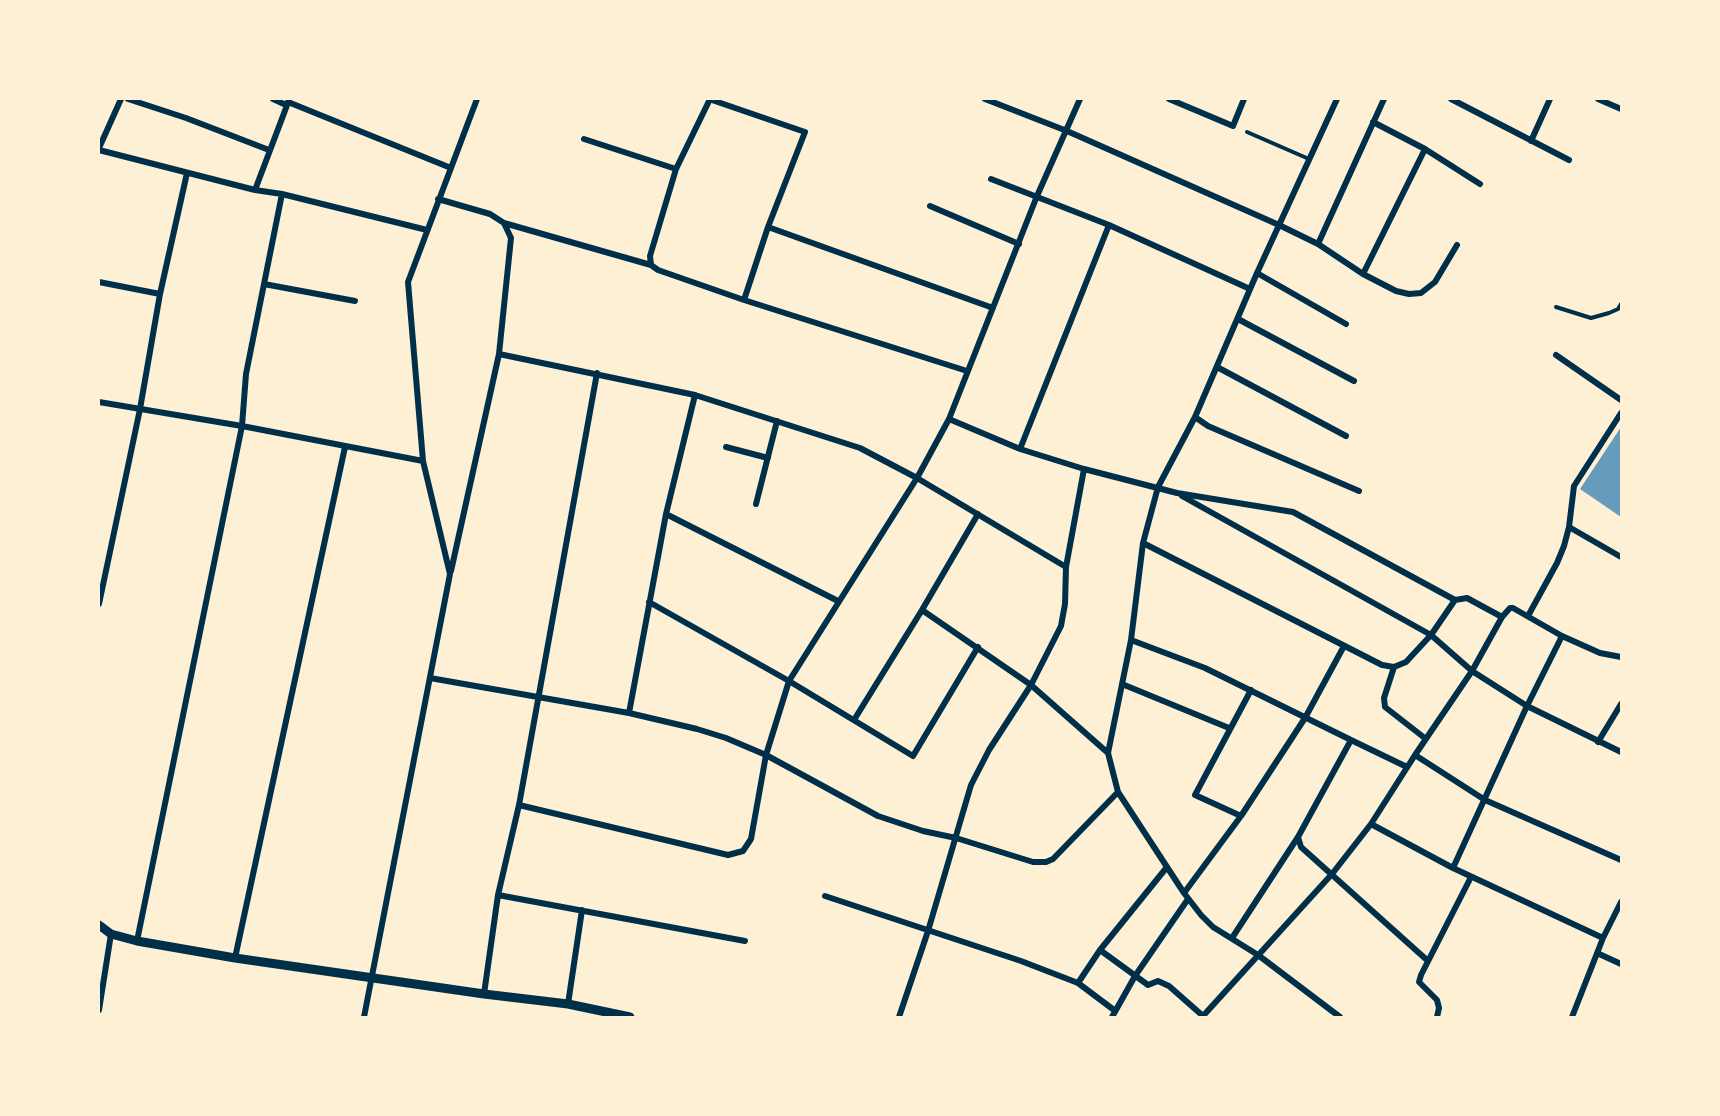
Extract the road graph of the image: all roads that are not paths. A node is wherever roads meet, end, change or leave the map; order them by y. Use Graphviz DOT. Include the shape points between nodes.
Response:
graph roads {
  1 [pos="121,99"];
  2 [pos="128,99"];
  3 [pos="273,99"];
  4 [pos="477,99"];
  5 [pos="710,99"];
  6 [pos="985,99"];
  7 [pos="1080,99"];
  8 [pos="1169,99"];
  9 [pos="1244,99"];
  10 [pos="1337,99"];
  11 [pos="1383,99"];
  12 [pos="1550,99"];
  13 [pos="1598,99"];
  14 [pos="1453,100"];
  15 [pos="288,102"];
  16 [pos="1621,110"];
  17 [pos="1373,122"];
  18 [pos="1067,131"];
  19 [pos="1247,132"];
  20 [pos="584,139"];
  21 [pos="1531,141"];
  22 [pos="99,149"];
  23 [pos="1425,149"];
  24 [pos="269,150"];
  25 [pos="1309,159"];
  26 [pos="1569,160"];
  27 [pos="451,168"];
  28 [pos="676,169"];
  29 [pos="187,173"];
  30 [pos="991,179"];
  31 [pos="1480,184"];
  32 [pos="255,190"];
  33 [pos="282,194"];
  34 [pos="1037,196"];
  35 [pos="438,199"];
  36 [pos="930,206"];
  37 [pos="504,223"];
  38 [pos="1109,225"];
  39 [pos="1279,225"];
  40 [pos="768,227"];
  41 [pos="427,230"];
  42 [pos="1019,244"];
  43 [pos="1318,244"];
  44 [pos="1457,245"];
  45 [pos="651,265"];
  46 [pos="1257,273"];
  47 [pos="1363,274"];
  48 [pos="99,282"];
  49 [pos="264,284"];
  50 [pos="1250,289"];
  51 [pos="160,294"];
  52 [pos="744,300"];
  53 [pos="355,301"];
  54 [pos="1621,304"];
  55 [pos="1556,307"];
  56 [pos="993,308"];
  57 [pos="1238,318"];
  58 [pos="1346,324"];
  59 [pos="499,354"];
  60 [pos="1556,355"];
  61 [pos="1218,367"];
  62 [pos="967,371"];
  63 [pos="597,373"];
  64 [pos="1354,381"];
  65 [pos="695,395"];
  66 [pos="1621,400"];
  67 [pos="99,402"];
  68 [pos="140,409"];
  69 [pos="1621,413"];
  70 [pos="1195,417"];
  71 [pos="948,419"];
  72 [pos="777,421"];
  73 [pos="242,426"];
  74 [pos="1346,436"];
  75 [pos="345,447"];
  76 [pos="726,447"];
  77 [pos="1020,449"];
  78 [pos="768,458"];
  79 [pos="423,461"];
  80 [pos="1084,469"];
  81 [pos="917,478"];
  82 [pos="1158,487"];
  83 [pos="1359,491"];
  84 [pos="1177,493"];
  85 [pos="756,504"];
  86 [pos="978,513"];
  87 [pos="666,514"];
  88 [pos="1569,527"];
  89 [pos="1143,543"];
  90 [pos="1621,557"];
  91 [pos="1066,567"];
  92 [pos="450,574"];
  93 [pos="1455,600"];
  94 [pos="838,601"];
  95 [pos="649,602"];
  96 [pos="99,604"];
  97 [pos="922,610"];
  98 [pos="1528,616"];
  99 [pos="1502,617"];
  100 [pos="1431,635"];
  101 [pos="1562,636"];
  102 [pos="1131,640"];
  103 [pos="1344,646"];
  104 [pos="978,647"];
  105 [pos="1621,657"];
  106 [pos="1394,668"];
  107 [pos="1472,671"];
  108 [pos="430,678"];
  109 [pos="789,681"];
  110 [pos="1122,684"];
  111 [pos="1031,685"];
  112 [pos="1251,690"];
  113 [pos="538,697"];
  114 [pos="1621,704"];
  115 [pos="1527,706"];
  116 [pos="629,713"];
  117 [pos="1305,718"];
  118 [pos="854,720"];
  119 [pos="1229,728"];
  120 [pos="1426,739"];
  121 [pos="1351,740"];
  122 [pos="1598,742"];
  123 [pos="1621,752"];
  124 [pos="1108,753"];
  125 [pos="766,755"];
  126 [pos="1415,755"];
  127 [pos="1407,767"];
  128 [pos="1118,792"];
  129 [pos="1485,800"];
  130 [pos="519,805"];
  131 [pos="1241,816"];
  132 [pos="1371,824"];
  133 [pos="1298,837"];
  134 [pos="956,838"];
  135 [pos="1621,860"];
  136 [pos="1167,867"];
  137 [pos="1453,868"];
  138 [pos="1332,874"];
  139 [pos="1471,877"];
  140 [pos="498,895"];
  141 [pos="825,896"];
  142 [pos="1186,896"];
  143 [pos="1621,902"];
  144 [pos="582,910"];
  145 [pos="99,925"];
  146 [pos="928,931"];
  147 [pos="111,934"];
  148 [pos="1232,938"];
  149 [pos="1603,938"];
  150 [pos="137,941"];
  151 [pos="745,941"];
  152 [pos="1100,950"];
  153 [pos="1598,953"];
  154 [pos="1258,955"];
  155 [pos="235,958"];
  156 [pos="1428,961"];
  157 [pos="1621,964"];
  158 [pos="1135,976"];
  159 [pos="373,977"];
  160 [pos="1078,983"];
  161 [pos="484,994"];
  162 [pos="568,1004"];
  163 [pos="99,1010"];
  164 [pos="1114,1010"];
  165 [pos="1203,1016"];
  166 [pos="364,1017"];
  167 [pos="630,1017"];
  168 [pos="899,1017"];
  169 [pos="1112,1017"];
  170 [pos="1340,1017"];
  171 [pos="1437,1017"];
  172 [pos="1572,1017"];
  1 -- 22 [label="street"];
  2 -- 24 [label="street"];
  3 -- 15 [label="street"];
  4 -- 27 [label="street"];
  5 -- 28 [label="street"];
  5 -- 40 [label="street" via="805,132"];
  6 -- 18 [label="street"];
  7 -- 18 [label="street"];
  8 -- 9 [label="street" via="1233,126"];
  10 -- 25 [label="street"];
  11 -- 17 [label="street"];
  12 -- 21 [label="street"];
  13 -- 16 [label="street"];
  14 -- 21 [label="street"];
  15 -- 24 [label="street"];
  15 -- 27 [label="street"];
  17 -- 23 [label="street"];
  17 -- 43 [label="street"];
  18 -- 34 [label="street"];
  18 -- 39 [label="street"];
  19 -- 25 [label="lane"];
  20 -- 28 [label="street"];
  21 -- 26 [label="street"];
  22 -- 29 [label="street"];
  23 -- 31 [label="street"];
  23 -- 47 [label="street"];
  24 -- 32 [label="street"];
  25 -- 39 [label="street"];
  27 -- 35 [label="street"];
  28 -- 45 [label="street" via="650,256"];
  29 -- 32 [label="street"];
  29 -- 51 [label="street"];
  30 -- 34 [label="street"];
  32 -- 33 [label="street"];
  33 -- 41 [label="street"];
  33 -- 49 [label="street"];
  34 -- 38 [label="street"];
  34 -- 42 [label="street"];
  35 -- 37 [label="street" via="490,214"];
  35 -- 41 [label="street"];
  36 -- 42 [label="street"];
  37 -- 45 [label="street"];
  37 -- 59 [label="street" via="511,238"];
  38 -- 50 [label="street"];
  38 -- 77 [label="street"];
  39 -- 43 [label="street"];
  39 -- 46 [label="street"];
  40 -- 52 [label="street"];
  40 -- 56 [label="street"];
  41 -- 79 [label="street" via="408,282"];
  42 -- 56 [label="street"];
  43 -- 47 [label="street"];
  44 -- 47 [label="street" via="1435,282 1421,293 1396,291"];
  45 -- 52 [label="street"];
  46 -- 50 [label="street"];
  46 -- 58 [label="street"];
  48 -- 51 [label="street"];
  49 -- 53 [label="street"];
  49 -- 73 [label="street" via="246,374"];
  50 -- 57 [label="street"];
  51 -- 68 [label="street"];
  52 -- 62 [label="street"];
  54 -- 55 [label="lane" via="1618,309 1591,318"];
  56 -- 62 [label="street"];
  57 -- 61 [label="street"];
  57 -- 64 [label="street"];
  59 -- 63 [label="street"];
  59 -- 92 [label="street"];
  60 -- 66 [label="street"];
  61 -- 70 [label="street"];
  61 -- 74 [label="street"];
  62 -- 71 [label="street"];
  63 -- 65 [label="street"];
  63 -- 113 [label="street"];
  65 -- 72 [label="street"];
  65 -- 87 [label="street"];
  67 -- 68 [label="street"];
  68 -- 73 [label="street"];
  68 -- 96 [label="street"];
  69 -- 88 [label="street" via="1574,486"];
  70 -- 82 [label="street"];
  70 -- 83 [label="street"];
  71 -- 77 [label="street"];
  71 -- 81 [label="street"];
  72 -- 78 [label="street"];
  72 -- 81 [label="street" via="860,448"];
  73 -- 75 [label="street"];
  73 -- 150 [label="street"];
  75 -- 79 [label="street"];
  75 -- 155 [label="street"];
  76 -- 78 [label="street"];
  77 -- 80 [label="street"];
  78 -- 85 [label="street"];
  79 -- 92 [label="street"];
  80 -- 82 [label="street"];
  80 -- 91 [label="street"];
  81 -- 86 [label="street"];
  81 -- 94 [label="street"];
  82 -- 84 [label="street"];
  82 -- 89 [label="street"];
  84 -- 93 [label="street" via="1293,512"];
  84 -- 100 [label="street"];
  86 -- 91 [label="street"];
  86 -- 97 [label="street"];
  87 -- 94 [label="street"];
  87 -- 95 [label="street"];
  88 -- 90 [label="street"];
  88 -- 98 [label="street" via="1557,563"];
  89 -- 102 [label="street"];
  89 -- 103 [label="street"];
  91 -- 111 [label="street" via="1061,626"];
  92 -- 108 [label="street"];
  93 -- 99 [label="street" via="1467,598"];
  93 -- 100 [label="street"];
  94 -- 109 [label="street"];
  95 -- 109 [label="street"];
  95 -- 116 [label="street"];
  97 -- 104 [label="street"];
  97 -- 118 [label="street"];
  98 -- 99 [label="street" via="1513,608"];
  98 -- 101 [label="street"];
  99 -- 107 [label="street"];
  100 -- 106 [label="street" via="1406,662"];
  100 -- 107 [label="street"];
  101 -- 105 [label="street" via="1599,653"];
  101 -- 115 [label="street"];
  102 -- 110 [label="street"];
  102 -- 112 [label="street"];
  103 -- 106 [label="street"];
  103 -- 117 [label="street"];
  104 -- 111 [label="street"];
  104 -- 118 [label="street" via="913,756"];
  106 -- 120 [label="street" via="1385,707"];
  107 -- 115 [label="street"];
  107 -- 120 [label="street"];
  108 -- 113 [label="street"];
  108 -- 159 [label="street"];
  109 -- 118 [label="street"];
  109 -- 125 [label="street"];
  110 -- 119 [label="street"];
  110 -- 124 [label="street"];
  111 -- 124 [label="street"];
  111 -- 134 [label="street" via="971,785"];
  112 -- 117 [label="street"];
  112 -- 119 [label="street"];
  113 -- 116 [label="street"];
  113 -- 130 [label="street"];
  114 -- 122 [label="street"];
  115 -- 122 [label="street"];
  115 -- 129 [label="street"];
  116 -- 125 [label="street" via="697,729"];
  117 -- 121 [label="street"];
  117 -- 131 [label="street"];
  119 -- 131 [label="street" via="1195,795"];
  120 -- 126 [label="street"];
  121 -- 127 [label="street"];
  121 -- 133 [label="street"];
  122 -- 123 [label="street"];
  124 -- 128 [label="street"];
  125 -- 130 [label="street" via="751,839 743,851 728,855"];
  125 -- 134 [label="street" via="878,816"];
  126 -- 127 [label="street"];
  126 -- 129 [label="street"];
  127 -- 132 [label="street"];
  128 -- 134 [label="street" via="1046,862 1033,862"];
  128 -- 136 [label="street"];
  129 -- 135 [label="street"];
  129 -- 137 [label="street"];
  130 -- 140 [label="street"];
  131 -- 142 [label="street"];
  132 -- 137 [label="street"];
  132 -- 138 [label="street"];
  133 -- 138 [label="street" via="1301,847"];
  133 -- 148 [label="street"];
  134 -- 146 [label="street"];
  136 -- 142 [label="street"];
  136 -- 152 [label="street"];
  137 -- 139 [label="street"];
  138 -- 154 [label="street"];
  138 -- 156 [label="street"];
  139 -- 149 [label="street"];
  139 -- 156 [label="street"];
  140 -- 144 [label="street"];
  140 -- 161 [label="street"];
  141 -- 146 [label="street"];
  142 -- 148 [label="street" via="1213,927"];
  142 -- 158 [label="street"];
  143 -- 149 [label="street"];
  144 -- 151 [label="street"];
  144 -- 162 [label="street"];
  145 -- 147 [label="street"];
  146 -- 160 [label="street"];
  146 -- 168 [label="street"];
  147 -- 150 [label="street"];
  147 -- 163 [label="street"];
  148 -- 154 [label="street"];
  149 -- 153 [label="street"];
  150 -- 155 [label="street"];
  152 -- 158 [label="street"];
  152 -- 160 [label="street"];
  153 -- 157 [label="street"];
  153 -- 172 [label="street"];
  154 -- 165 [label="street"];
  154 -- 170 [label="street"];
  155 -- 159 [label="street"];
  156 -- 171 [label="street" via="1419,982 1437,1000"];
  158 -- 164 [label="street"];
  158 -- 165 [label="street" via="1148,985 1158,981 1169,986"];
  159 -- 161 [label="street"];
  159 -- 166 [label="street"];
  160 -- 164 [label="street"];
  161 -- 162 [label="street"];
  162 -- 167 [label="street"];
  164 -- 169 [label="street"];
}
